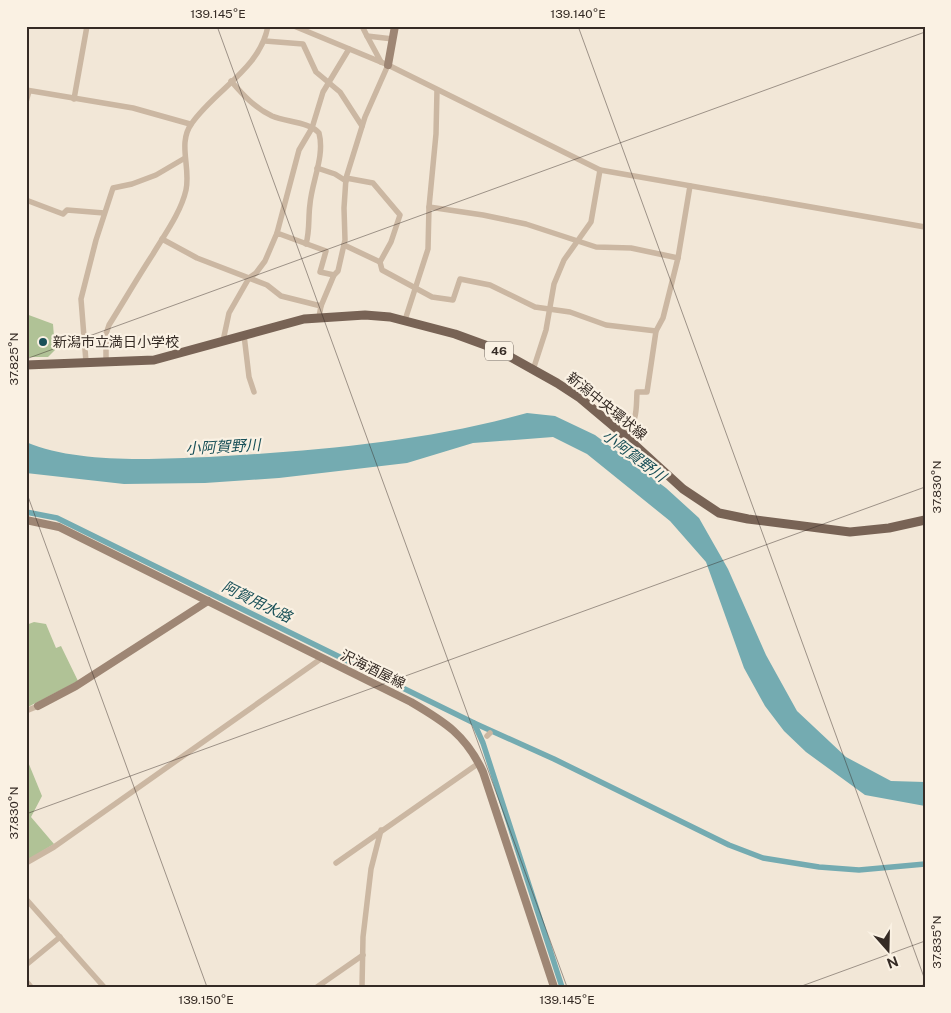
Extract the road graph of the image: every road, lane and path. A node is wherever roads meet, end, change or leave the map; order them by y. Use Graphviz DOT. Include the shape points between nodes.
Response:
graph roads {
  1 [pos="86,26"];
  2 [pos="268,26"];
  3 [pos="294,26"];
  4 [pos="362,26"];
  5 [pos="395,26"];
  6 [pos="367,36"];
  7 [pos="393,39"];
  8 [pos="265,41"];
  9 [pos="349,49"];
  10 [pos="385,63"];
  11 [pos="231,82"];
  12 [pos="329,82"];
  13 [pos="28,90"];
  14 [pos="437,90"];
  15 [pos="74,98"];
  16 [pos="26,102"];
  17 [pos="190,124"];
  18 [pos="362,126"];
  19 [pos="312,128"];
  20 [pos="185,158"];
  21 [pos="317,168"];
  22 [pos="600,170"];
  23 [pos="346,180"];
  24 [pos="690,186"];
  25 [pos="26,200"];
  26 [pos="429,207"];
  27 [pos="104,213"];
  28 [pos="925,227"];
  29 [pos="277,233"];
  30 [pos="162,239"];
  31 [pos="577,242"];
  32 [pos="306,244"];
  33 [pos="344,245"];
  34 [pos="678,258"];
  35 [pos="380,262"];
  36 [pos="334,275"];
  37 [pos="249,278"];
  38 [pos="417,287"];
  39 [pos="321,306"];
  40 [pos="548,310"];
  41 [pos="319,317"];
  42 [pos="405,320"];
  43 [pos="656,331"];
  44 [pos="244,336"];
  45 [pos="223,341"];
  46 [pos="86,362"];
  47 [pos="106,362"];
  48 [pos="26,365"];
  49 [pos="533,370"];
  50 [pos="254,392"];
  51 [pos="624,435"];
  52 [pos="26,520"];
  53 [pos="925,520"];
  54 [pos="208,601"];
  55 [pos="322,658"];
  56 [pos="38,706"];
  57 [pos="26,711"];
  58 [pos="479,763"];
  59 [pos="381,830"];
  60 [pos="26,863"];
  61 [pos="336,863"];
  62 [pos="26,899"];
  63 [pos="60,937"];
  64 [pos="362,955"];
  65 [pos="26,965"];
  66 [pos="26,981"];
  67 [pos="31,987"];
  68 [pos="104,987"];
  69 [pos="317,987"];
  70 [pos="362,987"];
  71 [pos="554,987"];
  1 -- 15 [label="street"];
  2 -- 8 [label="street"];
  3 -- 9 [label="street"];
  4 -- 6 [label="street"];
  5 -- 7 [label="main road"];
  6 -- 7 [label="street"];
  6 -- 10 [label="street"];
  7 -- 10 [label="main road"];
  8 -- 11 [label="street" via="258,55"];
  8 -- 12 [label="street" via="303,44 314,68"];
  9 -- 10 [label="street"];
  9 -- 12 [label="street"];
  10 -- 14 [label="street"];
  10 -- 18 [label="street"];
  11 -- 17 [label="street"];
  11 -- 19 [label="street" via="259,108 285,121"];
  12 -- 18 [label="street" via="340,92"];
  12 -- 19 [label="street"];
  13 -- 15 [label="street"];
  13 -- 16 [label="street"];
  14 -- 22 [label="street"];
  14 -- 26 [label="street"];
  15 -- 17 [label="street" via="133,108"];
  17 -- 20 [label="street" via="185,140"];
  18 -- 23 [label="street"];
  19 -- 21 [label="street" via="319,133 320,140"];
  19 -- 29 [label="street" via="293,166"];
  20 -- 27 [label="street" via="156,176 113,188"];
  20 -- 30 [label="street" via="186,189"];
  21 -- 23 [label="street"];
  21 -- 32 [label="street"];
  22 -- 24 [label="street"];
  22 -- 31 [label="street" via="591,222"];
  23 -- 33 [label="street"];
  23 -- 35 [label="street" via="373,183 400,214 392,242"];
  24 -- 28 [label="street"];
  24 -- 34 [label="street"];
  25 -- 27 [label="street" via="63,214 67,210"];
  26 -- 31 [label="street" via="526,224"];
  26 -- 38 [label="street" via="428,249"];
  27 -- 46 [label="street" via="81,299"];
  29 -- 32 [label="street"];
  29 -- 37 [label="street" via="264,261"];
  30 -- 37 [label="street" via="197,258"];
  30 -- 47 [label="street" via="109,325"];
  31 -- 34 [label="street" via="596,247 631,248"];
  31 -- 40 [label="street" via="564,260"];
  32 -- 36 [label="street" via="326,251 320,272"];
  33 -- 35 [label="street"];
  33 -- 36 [label="street" via="338,271"];
  34 -- 43 [label="street" via="663,318"];
  35 -- 38 [label="street" via="382,270"];
  36 -- 39 [label="street"];
  37 -- 39 [label="street" via="267,285 281,296"];
  37 -- 45 [label="street" via="229,312"];
  38 -- 40 [label="street" via="432,297 453,300 460,279 474,281 490,285 535,308"];
  38 -- 42 [label="street"];
  39 -- 41 [label="street"];
  40 -- 43 [label="street" via="570,312 606,326"];
  40 -- 49 [label="street" via="546,330"];
  41 -- 42 [label="main road, 新潟中央環状線 / 46" via="365,315"];
  41 -- 44 [label="main road, 新潟中央環状線 / 46"];
  42 -- 49 [label="main road, 新潟中央環状線 / 46" via="496,349"];
  43 -- 51 [label="street" via="647,392 637,392 636,418"];
  44 -- 45 [label="main road, 新潟中央環状線 / 46"];
  44 -- 50 [label="street"];
  45 -- 47 [label="main road, 新潟中央環状線 / 46" via="154,360"];
  46 -- 47 [label="main road, 新潟中央環状線 / 46"];
  46 -- 48 [label="main road, 新潟中央環状線 / 46"];
  49 -- 51 [label="main road, 新潟中央環状線 / 46" via="580,398"];
  51 -- 53 [label="main road, 新潟中央環状線 / 46" via="683,489 718,513 844,532 889,528"];
  52 -- 54 [label="main road, 沢海酒屋線" via="59,527"];
  54 -- 55 [label="main road, 沢海酒屋線"];
  54 -- 56 [label="main road" via="76,686"];
  55 -- 58 [label="main road, 沢海酒屋線" via="443,720 459,734"];
  55 -- 60 [label="street" via="62,842"];
  56 -- 57 [label="street"];
  58 -- 59 [label="street"];
  58 -- 71 [label="main road, 沢海酒屋線"];
  59 -- 61 [label="street"];
  59 -- 64 [label="street" via="371,869"];
  62 -- 63 [label="street"];
  63 -- 65 [label="street"];
  63 -- 68 [label="street"];
  64 -- 69 [label="street"];
  64 -- 70 [label="street"];
  66 -- 67 [label="street"];
}
